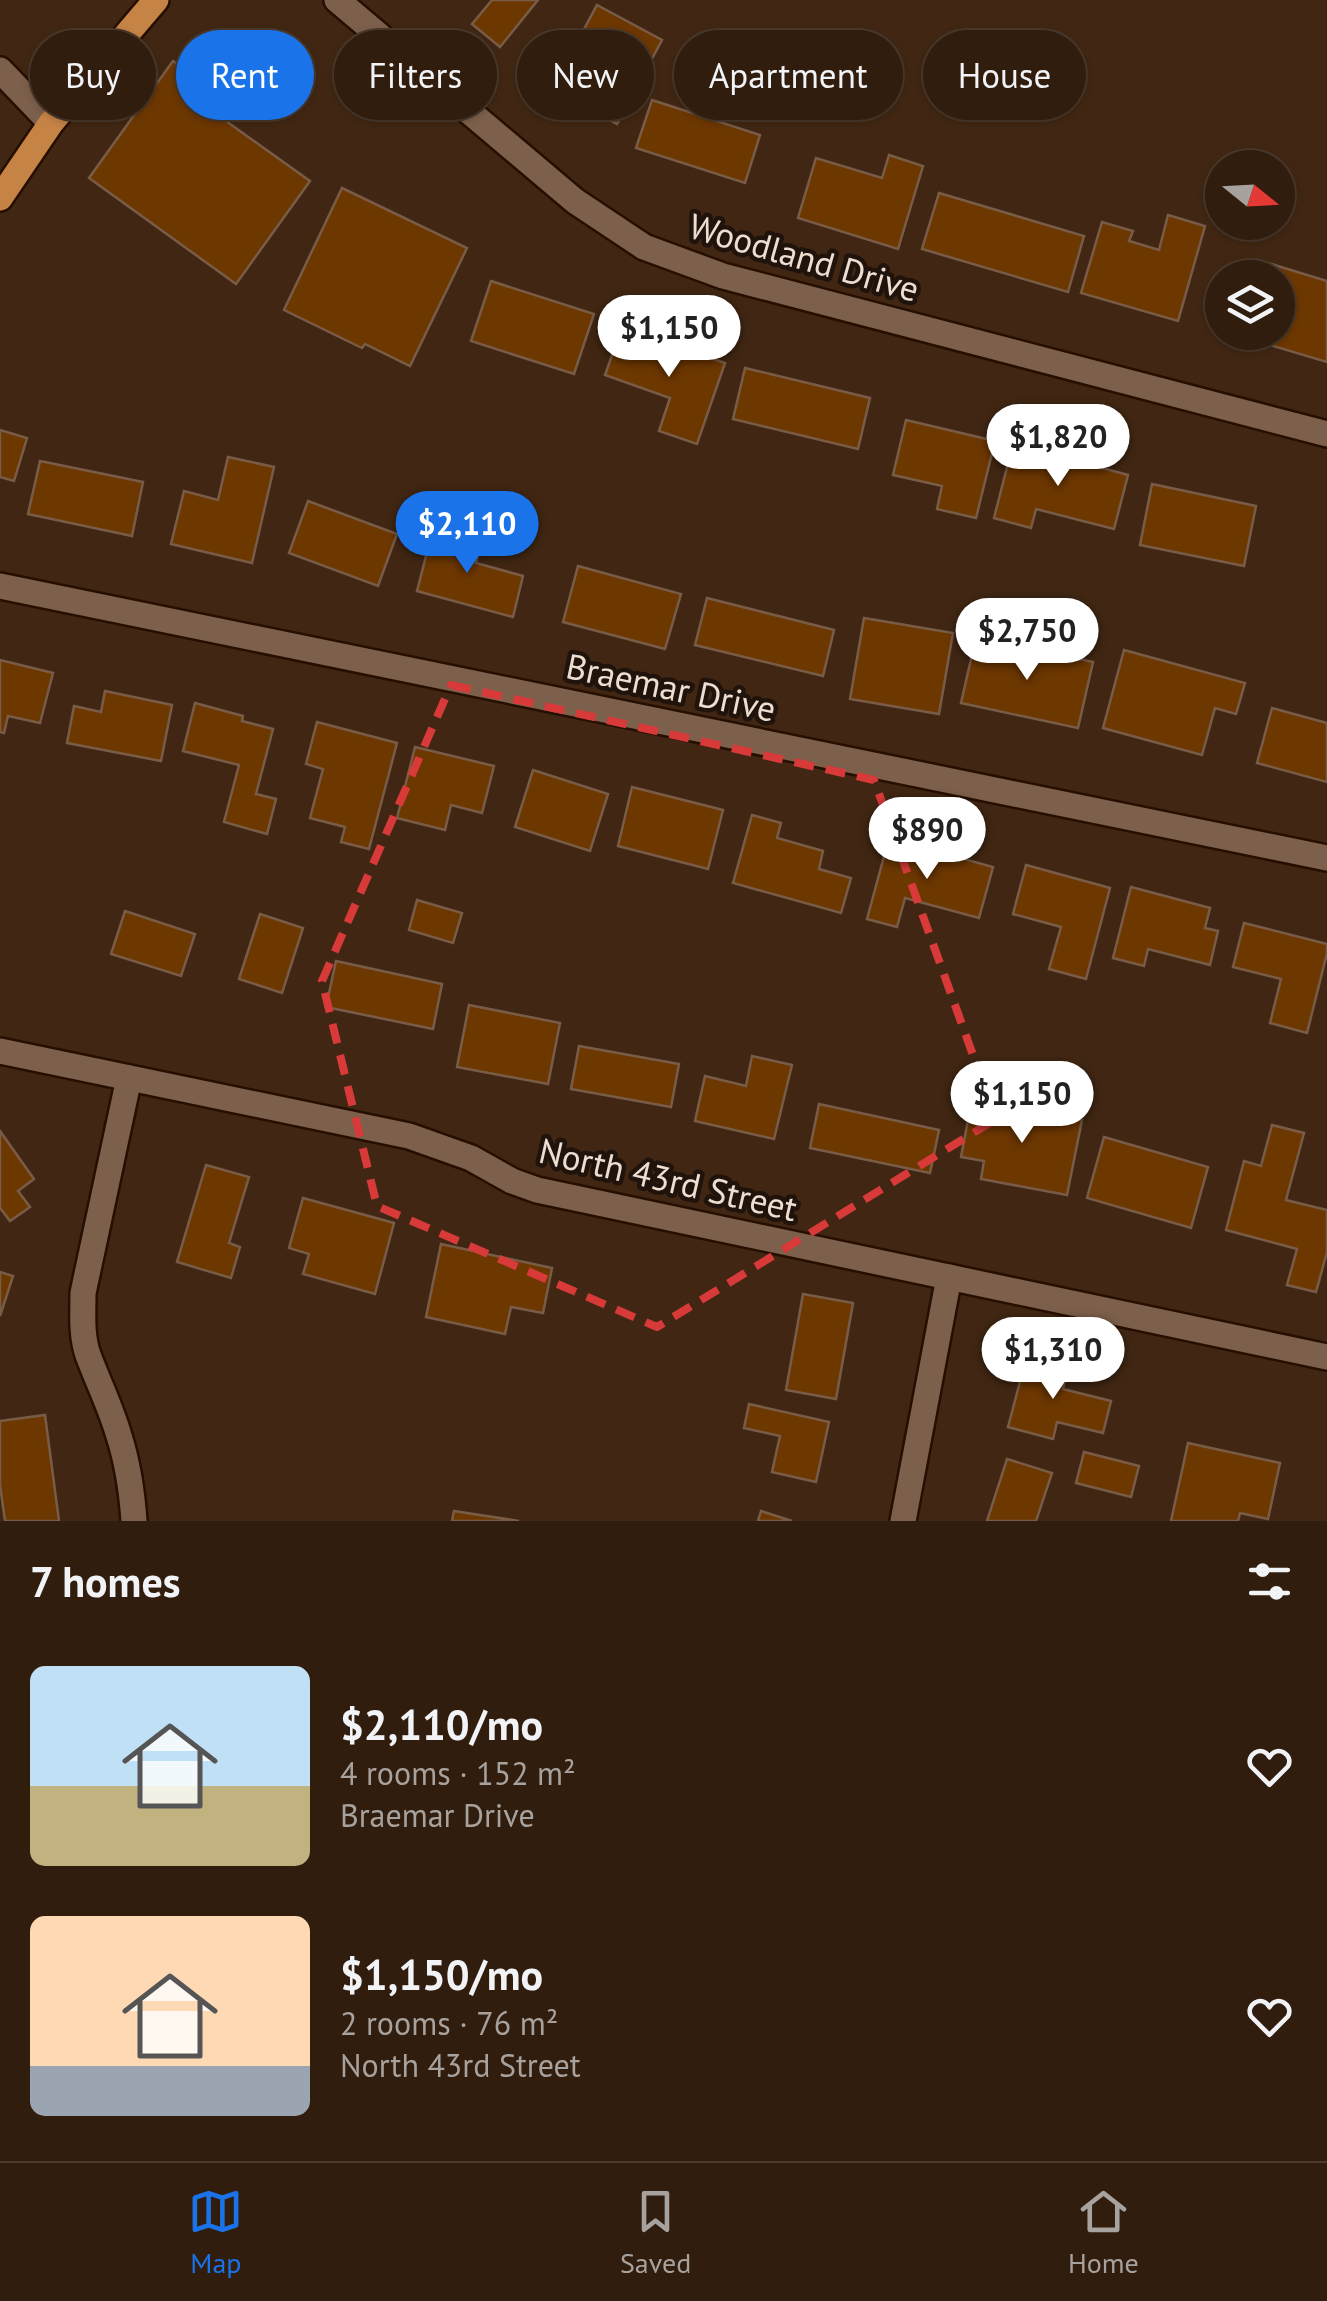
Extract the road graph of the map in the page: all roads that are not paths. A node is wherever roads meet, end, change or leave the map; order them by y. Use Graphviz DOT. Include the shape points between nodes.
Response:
graph roads {
  1 [pos="156,0"];
  2 [pos="337,0"];
  3 [pos="0,70"];
  4 [pos="51,123"];
  5 [pos="0,198"];
  6 [pos="1327,434"];
  7 [pos="0,586"];
  8 [pos="1327,858"];
  9 [pos="0,1051"];
  10 [pos="129,1078"];
  11 [pos="950,1277"];
  12 [pos="1327,1358"];
  13 [pos="134,1521"];
  14 [pos="904,1521"];
  1 -- 4 [label="main road"];
  2 -- 6 [label="street, Woodland Drive" via="575,201 644,246 723,276"];
  3 -- 4 [label="street"];
  4 -- 5 [label="main road"];
  7 -- 8 [label="street, Braemar Drive"];
  9 -- 10 [label="street, North 43rd Street"];
  10 -- 11 [label="street, North 43rd Street" via="409,1136 537,1190"];
  10 -- 13 [label="street" via="82,1324 120,1439"];
  11 -- 12 [label="street, North 43rd Street"];
  11 -- 14 [label="street"];
}
